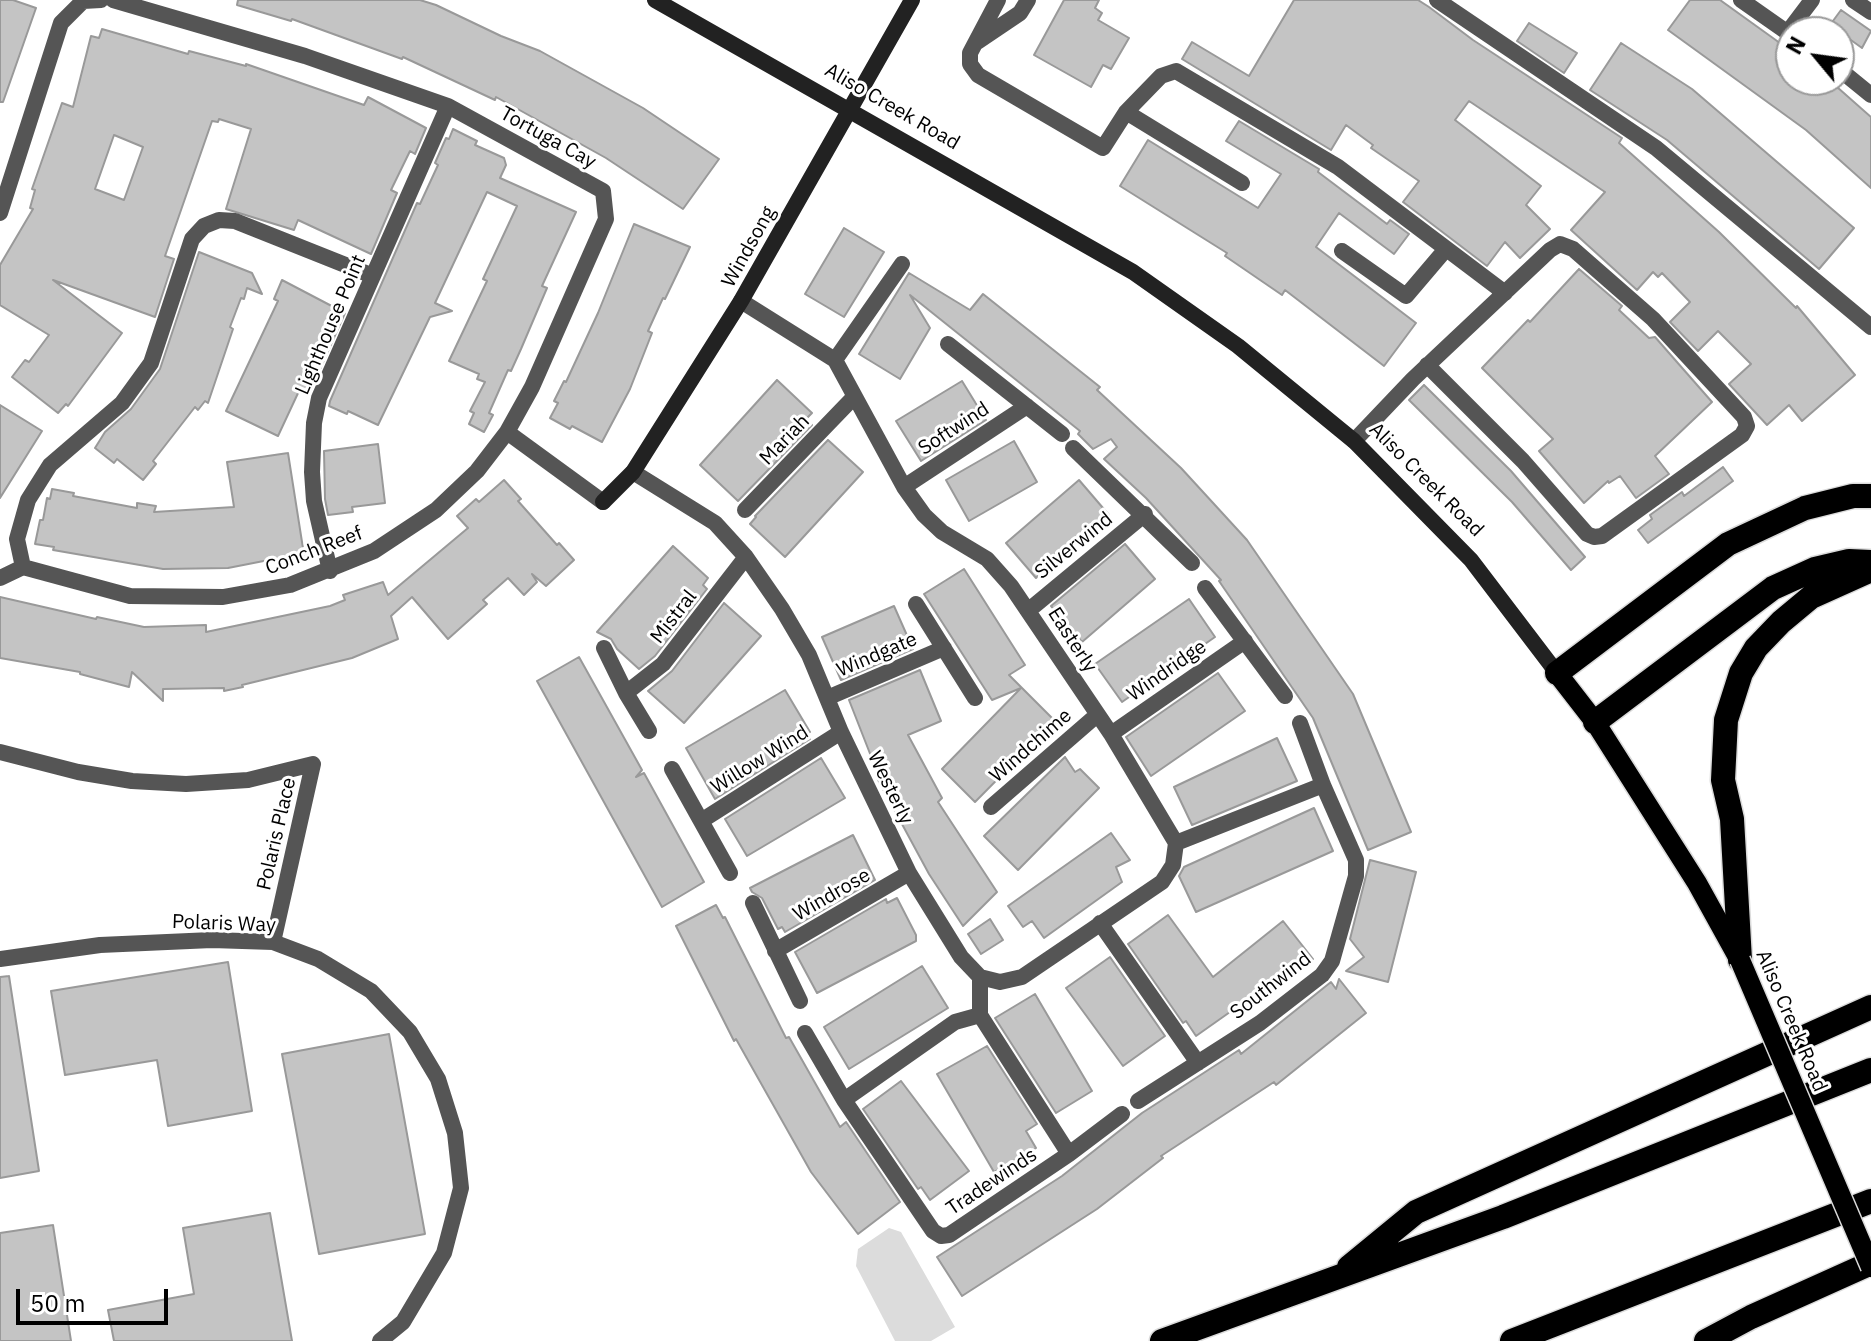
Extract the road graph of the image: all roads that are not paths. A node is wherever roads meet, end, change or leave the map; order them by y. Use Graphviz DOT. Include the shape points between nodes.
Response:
graph roads {
  1 [pos="101,0"];
  2 [pos="113,0"];
  3 [pos="655,0"];
  4 [pos="912,0"];
  5 [pos="998,0"];
  6 [pos="1028,0"];
  7 [pos="1437,0"];
  8 [pos="1741,0"];
  9 [pos="1853,0"];
  10 [pos="1871,12"];
  11 [pos="1775,24"];
  12 [pos="976,43"];
  13 [pos="1855,82"];
  14 [pos="1871,95"];
  15 [pos="448,106"];
  16 [pos="849,109"];
  17 [pos="1126,112"];
  18 [pos="1242,183"];
  19 [pos="0,213"];
  20 [pos="1446,249"];
  21 [pos="1342,251"];
  22 [pos="902,264"];
  23 [pos="373,276"];
  24 [pos="1505,293"];
  25 [pos="741,301"];
  26 [pos="1871,327"];
  27 [pos="948,344"];
  28 [pos="835,360"];
  29 [pos="1427,365"];
  30 [pos="854,397"];
  31 [pos="1027,406"];
  32 [pos="507,432"];
  33 [pos="1062,434"];
  34 [pos="1354,441"];
  35 [pos="1073,448"];
  36 [pos="633,472"];
  37 [pos="904,487"];
  38 [pos="1871,496"];
  39 [pos="603,502"];
  40 [pos="745,510"];
  41 [pos="1145,514"];
  42 [pos="746,557"];
  43 [pos="1871,562"];
  44 [pos="1192,563"];
  45 [pos="23,567"];
  46 [pos="1871,570"];
  47 [pos="330,571"];
  48 [pos="0,578"];
  49 [pos="1205,588"];
  50 [pos="916,604"];
  51 [pos="1029,610"];
  52 [pos="1245,641"];
  53 [pos="604,648"];
  54 [pos="944,648"];
  55 [pos="1557,673"];
  56 [pos="626,693"];
  57 [pos="1285,696"];
  58 [pos="827,698"];
  59 [pos="975,698"];
  60 [pos="1097,715"];
  61 [pos="1595,722"];
  62 [pos="1300,723"];
  63 [pos="649,731"];
  64 [pos="841,732"];
  65 [pos="1111,734"];
  66 [pos="0,752"];
  67 [pos="672,769"];
  68 [pos="1323,785"];
  69 [pos="991,807"];
  70 [pos="701,821"];
  71 [pos="1176,843"];
  72 [pos="730,873"];
  73 [pos="909,873"];
  74 [pos="753,903"];
  75 [pos="1100,923"];
  76 [pos="273,942"];
  77 [pos="775,951"];
  78 [pos="0,959"];
  79 [pos="1740,960"];
  80 [pos="980,977"];
  81 [pos="800,1001"];
  82 [pos="1871,1007"];
  83 [pos="980,1015"];
  84 [pos="805,1033"];
  85 [pos="1198,1063"];
  86 [pos="1871,1070"];
  87 [pos="844,1100"];
  88 [pos="1138,1101"];
  89 [pos="1122,1114"];
  90 [pos="1069,1154"];
  91 [pos="1871,1201"];
  92 [pos="1871,1265"];
  93 [pos="1334,1280"];
  94 [pos="380,1341"];
  95 [pos="1162,1341"];
  96 [pos="1512,1341"];
  97 [pos="1706,1341"];
  1 -- 19 [label="street" via="83,1 61,23"];
  2 -- 15 [label="street, Tortuga Cay" via="305,56"];
  3 -- 16 [label="main road, Aliso Creek Road"];
  4 -- 16 [label="main road, Windsong"];
  5 -- 12 [label="street"];
  6 -- 12 [label="street" via="1020,13"];
  7 -- 26 [label="street" via="1656,148"];
  8 -- 11 [label="street"];
  9 -- 10 [label="street"];
  12 -- 17 [label="street" via="970,64 978,75 1103,148"];
  13 -- 14 [label="street"];
  15 -- 23 [label="street, Lighthouse Point"];
  15 -- 32 [label="street, Tortuga Cay" via="603,191 606,219"];
  16 -- 25 [label="main road, Windsong"];
  16 -- 34 [label="main road, Aliso Creek Road" via="1133,272 1238,346"];
  17 -- 18 [label="street"];
  17 -- 20 [label="street" via="1161,76 1176,71 1338,167"];
  20 -- 21 [label="street" via="1406,296"];
  20 -- 24 [label="street"];
  22 -- 28 [label="street"];
  23 -- 45 [label="street" via="235,221 204,226 192,239 151,363 122,403 50,465 28,500 17,539"];
  23 -- 47 [label="street, Lighthouse Point" via="319,398 314,423 314,501"];
  24 -- 29 [label="street"];
  24 -- 29 [label="street" via="1550,250 1560,244 1573,249 1653,319 1744,417 1742,435 1594,537"];
  25 -- 28 [label="street"];
  25 -- 36 [label="main road, Windsong"];
  27 -- 31 [label="street, Softwind"];
  28 -- 30 [label="street, Easterly"];
  29 -- 34 [label="street"];
  30 -- 37 [label="street, Easterly"];
  30 -- 40 [label="street, Mariah"];
  31 -- 33 [label="street, Softwind"];
  31 -- 37 [label="street, Softwind"];
  32 -- 39 [label="street"];
  32 -- 47 [label="street, Conch Reef" via="477,471 436,510 374,551"];
  34 -- 55 [label="main road, Aliso Creek Road" via="1471,560"];
  35 -- 41 [label="street, Silverwind"];
  36 -- 39 [label="main road, Windsong"];
  36 -- 42 [label="street, Westerly" via="715,523"];
  37 -- 51 [label="street, Easterly" via="942,532 987,559"];
  38 -- 55 [label="highway" via="1805,508 1728,544"];
  41 -- 44 [label="street, Silverwind"];
  41 -- 51 [label="street, Silverwind"];
  42 -- 56 [label="street, Mistral" via="663,664"];
  42 -- 58 [label="street, Westerly" via="809,655"];
  43 -- 61 [label="highway" via="1815,569 1773,588"];
  45 -- 47 [label="street, Conch Reef" via="130,596 189,598 259,592"];
  45 -- 48 [label="street"];
  46 -- 79 [label="highway" via="1811,597 1756,648 1741,673 1726,720 1723,780 1732,819"];
  49 -- 52 [label="street"];
  50 -- 54 [label="street, Windgate"];
  51 -- 60 [label="street, Easterly"];
  52 -- 57 [label="street"];
  52 -- 65 [label="street, Windridge"];
  53 -- 56 [label="street"];
  54 -- 58 [label="street, Windgate"];
  54 -- 59 [label="street, Windgate"];
  55 -- 61 [label="main road, Aliso Creek Road"];
  56 -- 63 [label="street"];
  58 -- 64 [label="street, Westerly"];
  60 -- 65 [label="street, Easterly"];
  60 -- 69 [label="street, Windchime"];
  61 -- 79 [label="main road, Aliso Creek Road"];
  62 -- 68 [label="street, Southwind"];
  64 -- 70 [label="street, Willow Wind"];
  64 -- 73 [label="street, Westerly"];
  65 -- 71 [label="street, Easterly"];
  66 -- 76 [label="street, Polaris Place" via="78,772 186,784 248,780 313,764"];
  67 -- 70 [label="street, Willow Wind"];
  68 -- 71 [label="street"];
  68 -- 85 [label="street, Southwind" via="1356,860 1332,961 1322,975 1260,1023"];
  70 -- 72 [label="street, Willow Wind"];
  71 -- 75 [label="street" via="1173,865 1162,882"];
  73 -- 77 [label="street, Windrose"];
  73 -- 80 [label="street, Westerly" via="961,957"];
  74 -- 77 [label="street"];
  75 -- 80 [label="street" via="1022,977 1000,982"];
  75 -- 85 [label="street"];
  76 -- 78 [label="street, Polaris Way" via="100,945"];
  76 -- 94 [label="street, Polaris Way" via="318,959 371,991 410,1032 438,1079 455,1133 461,1188 444,1253 403,1322"];
  77 -- 81 [label="street"];
  79 -- 92 [label="main road, Aliso Creek Road, bridge"];
  80 -- 83 [label="street"];
  82 -- 93 [label="highway" via="1416,1212"];
  83 -- 87 [label="street" via="955,1022"];
  83 -- 90 [label="street"];
  84 -- 87 [label="street, Tradewinds"];
  85 -- 88 [label="street, Southwind"];
  86 -- 93 [label="highway"];
  87 -- 90 [label="street, Tradewinds" via="941,1236"];
  89 -- 90 [label="street, Tradewinds"];
  91 -- 96 [label="highway"];
  92 -- 97 [label="highway"];
  93 -- 95 [label="highway"];
}
